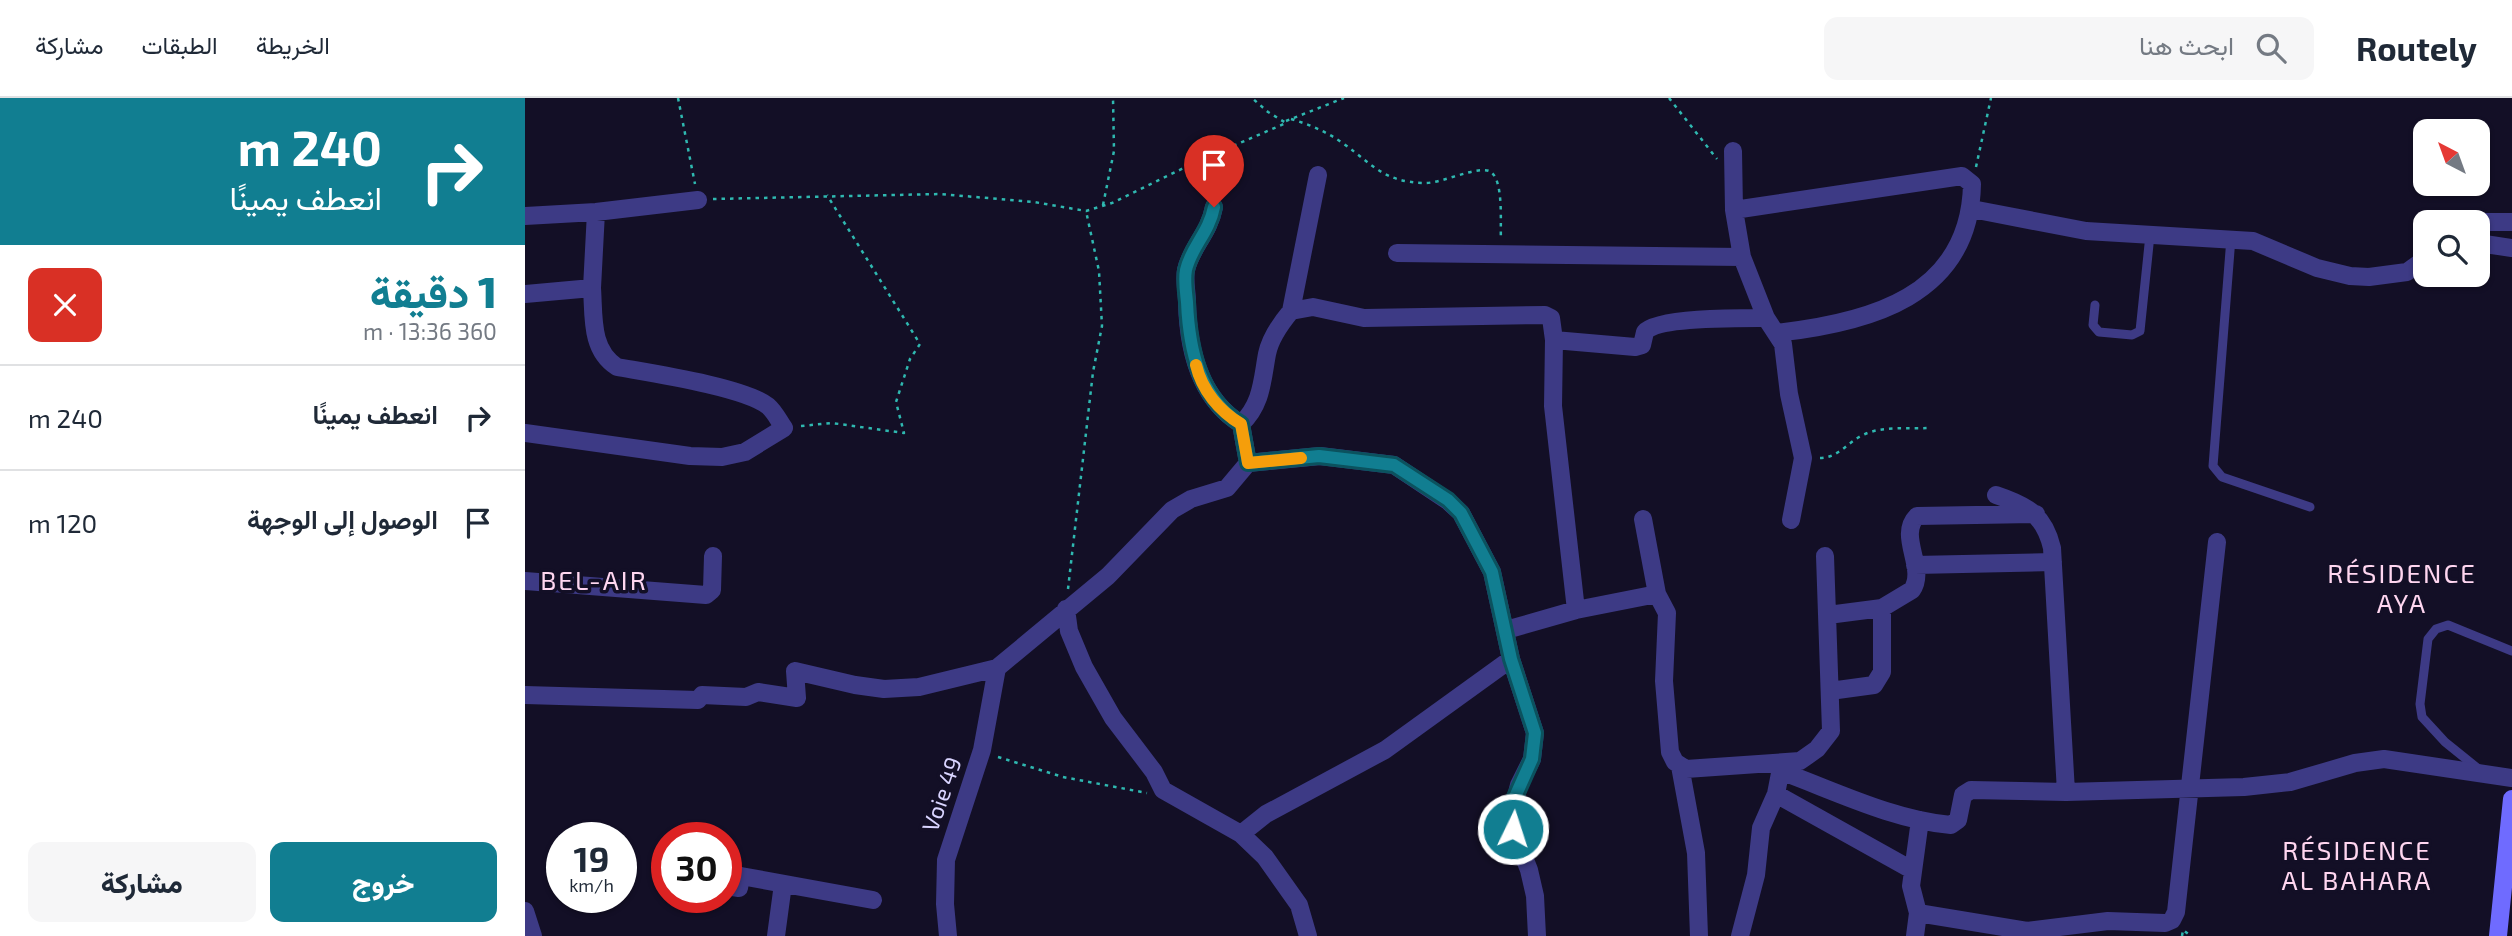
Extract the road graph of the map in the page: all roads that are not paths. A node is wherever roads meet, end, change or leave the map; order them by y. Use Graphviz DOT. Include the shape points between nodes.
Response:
graph roads {
  1 [pos="1733,152"];
  2 [pos="1318,175"];
  3 [pos="698,200"];
  4 [pos="1214,207"];
  5 [pos="1972,209"];
  6 [pos="1734,210"];
  7 [pos="596,212"];
  8 [pos="525,216"];
  9 [pos="2490,222"];
  10 [pos="2512,222"];
  11 [pos="2150,235"];
  12 [pos="2231,238"];
  13 [pos="2490,245"];
  14 [pos="2512,248"];
  15 [pos="1397,253"];
  16 [pos="1742,257"];
  17 [pos="2413,268"];
  18 [pos="592,288"];
  19 [pos="525,293"];
  20 [pos="2095,305"];
  21 [pos="1291,311"];
  22 [pos="1771,325"];
  23 [pos="1554,340"];
  24 [pos="1241,424"];
  25 [pos="525,433"];
  26 [pos="1248,463"];
  27 [pos="1996,495"];
  28 [pos="2310,507"];
  29 [pos="2037,514"];
  30 [pos="1643,519"];
  31 [pos="1791,520"];
  32 [pos="2217,542"];
  33 [pos="713,556"];
  34 [pos="1825,556"];
  35 [pos="2053,562"];
  36 [pos="1915,565"];
  37 [pos="525,581"];
  38 [pos="1657,594"];
  39 [pos="1882,608"];
  40 [pos="1066,609"];
  41 [pos="1576,610"];
  42 [pos="1828,615"];
  43 [pos="1506,630"];
  44 [pos="2512,651"];
  45 [pos="1511,659"];
  46 [pos="997,668"];
  47 [pos="1830,691"];
  48 [pos="525,695"];
  49 [pos="1680,766"];
  50 [pos="1781,767"];
  51 [pos="2486,774"];
  52 [pos="2512,778"];
  53 [pos="2189,788"];
  54 [pos="2066,792"];
  55 [pos="1776,794"];
  56 [pos="2512,799"];
  57 [pos="1920,820"];
  58 [pos="1241,834"];
  59 [pos="1912,870"];
  60 [pos="742,876"];
  61 [pos="783,884"];
  62 [pos="873,900"];
  63 [pos="1918,913"];
  64 [pos="776,936"];
  65 [pos="948,936"];
  66 [pos="1308,936"];
  67 [pos="1537,936"];
  68 [pos="1699,936"];
  69 [pos="1740,936"];
  70 [pos="1915,936"];
  71 [pos="2498,936"];
  1 -- 6 [label="street"];
  2 -- 21 [label="street"];
  3 -- 7 [label="street"];
  4 -- 24 [label="street" via="1210,226 1185,274 1189,338 1204,386 1217,407"];
  5 -- 6 [label="street" via="1972,184 1962,176"];
  5 -- 11 [label="street" via="2086,231"];
  5 -- 22 [label="street" via="1954,250 1913,297 1856,320"];
  6 -- 16 [label="street"];
  7 -- 8 [label="street"];
  7 -- 18 [label="street"];
  9 -- 10 [label="street"];
  11 -- 12 [label="street"];
  11 -- 20 [label="lane" via="2140,331 2131,335 2099,332 2093,325"];
  12 -- 17 [label="street" via="2253,241 2316,268 2350,276 2407,272"];
  12 -- 28 [label="lane" via="2213,466 2222,477"];
  13 -- 14 [label="street"];
  15 -- 16 [label="street"];
  16 -- 22 [label="street"];
  18 -- 19 [label="street"];
  18 -- 25 [label="street" via="597,343 609,362 758,400 784,428 745,452 722,457"];
  21 -- 23 [label="street" via="1313,307 1364,318 1545,315 1551,318"];
  21 -- 24 [label="street" via="1268,352 1257,403"];
  22 -- 23 [label="street" via="1718,318 1655,325 1646,330 1639,346"];
  22 -- 31 [label="street" via="1783,344 1803,458"];
  23 -- 41 [label="street" via="1553,407"];
  24 -- 26 [label="street"];
  26 -- 40 [label="street" via="1227,488 1172,510 1108,576"];
  26 -- 43 [label="street" via="1319,456 1394,465 1461,513 1492,572"];
  27 -- 29 [label="street"];
  29 -- 35 [label="street" via="2050,536"];
  29 -- 36 [label="street" via="1921,515 1909,529"];
  30 -- 38 [label="street"];
  32 -- 53 [label="street"];
  33 -- 37 [label="street" via="712,590 706,595"];
  34 -- 42 [label="street"];
  35 -- 36 [label="street"];
  35 -- 54 [label="street"];
  36 -- 39 [label="street" via="1914,587"];
  38 -- 41 [label="street"];
  38 -- 49 [label="street" via="1667,612 1664,681 1669,746"];
  39 -- 42 [label="street"];
  39 -- 47 [label="street" via="1882,673 1878,681"];
  40 -- 46 [label="street"];
  40 -- 58 [label="street" via="1069,631 1084,667 1163,790"];
  41 -- 43 [label="street"];
  42 -- 47 [label="street"];
  43 -- 45 [label="street"];
  44 -- 51 [label="lane" via="2454,626 2442,626 2428,639 2422,717"];
  45 -- 58 [label="street" via="1385,750 1274,810"];
  45 -- 67 [label="street" via="1535,733 1532,759 1512,812 1535,897"];
  46 -- 48 [label="street" via="919,687 884,689 795,671 797,698 758,692 746,697 702,695 698,700"];
  46 -- 65 [label="street, Voie 49" via="982,750 946,860"];
  47 -- 50 [label="street" via="1831,731 1817,749"];
  49 -- 50 [label="street"];
  49 -- 68 [label="street" via="1696,853"];
  50 -- 55 [label="street"];
  50 -- 57 [label="street"];
  51 -- 52 [label="street"];
  51 -- 53 [label="street" via="2384,759 2267,785"];
  53 -- 54 [label="street"];
  53 -- 63 [label="street" via="2176,912 2169,922 2108,922 2027,931"];
  54 -- 57 [label="street" via="1971,790 1963,795 1954,824"];
  55 -- 59 [label="street"];
  55 -- 69 [label="street" via="1761,828 1756,875"];
  56 -- 71 [label="main road"];
  57 -- 59 [label="street"];
  58 -- 66 [label="street" via="1284,881 1299,905"];
  59 -- 63 [label="street"];
  60 -- 61 [label="street"];
  61 -- 62 [label="street"];
  61 -- 64 [label="street"];
  63 -- 70 [label="street"];
}
